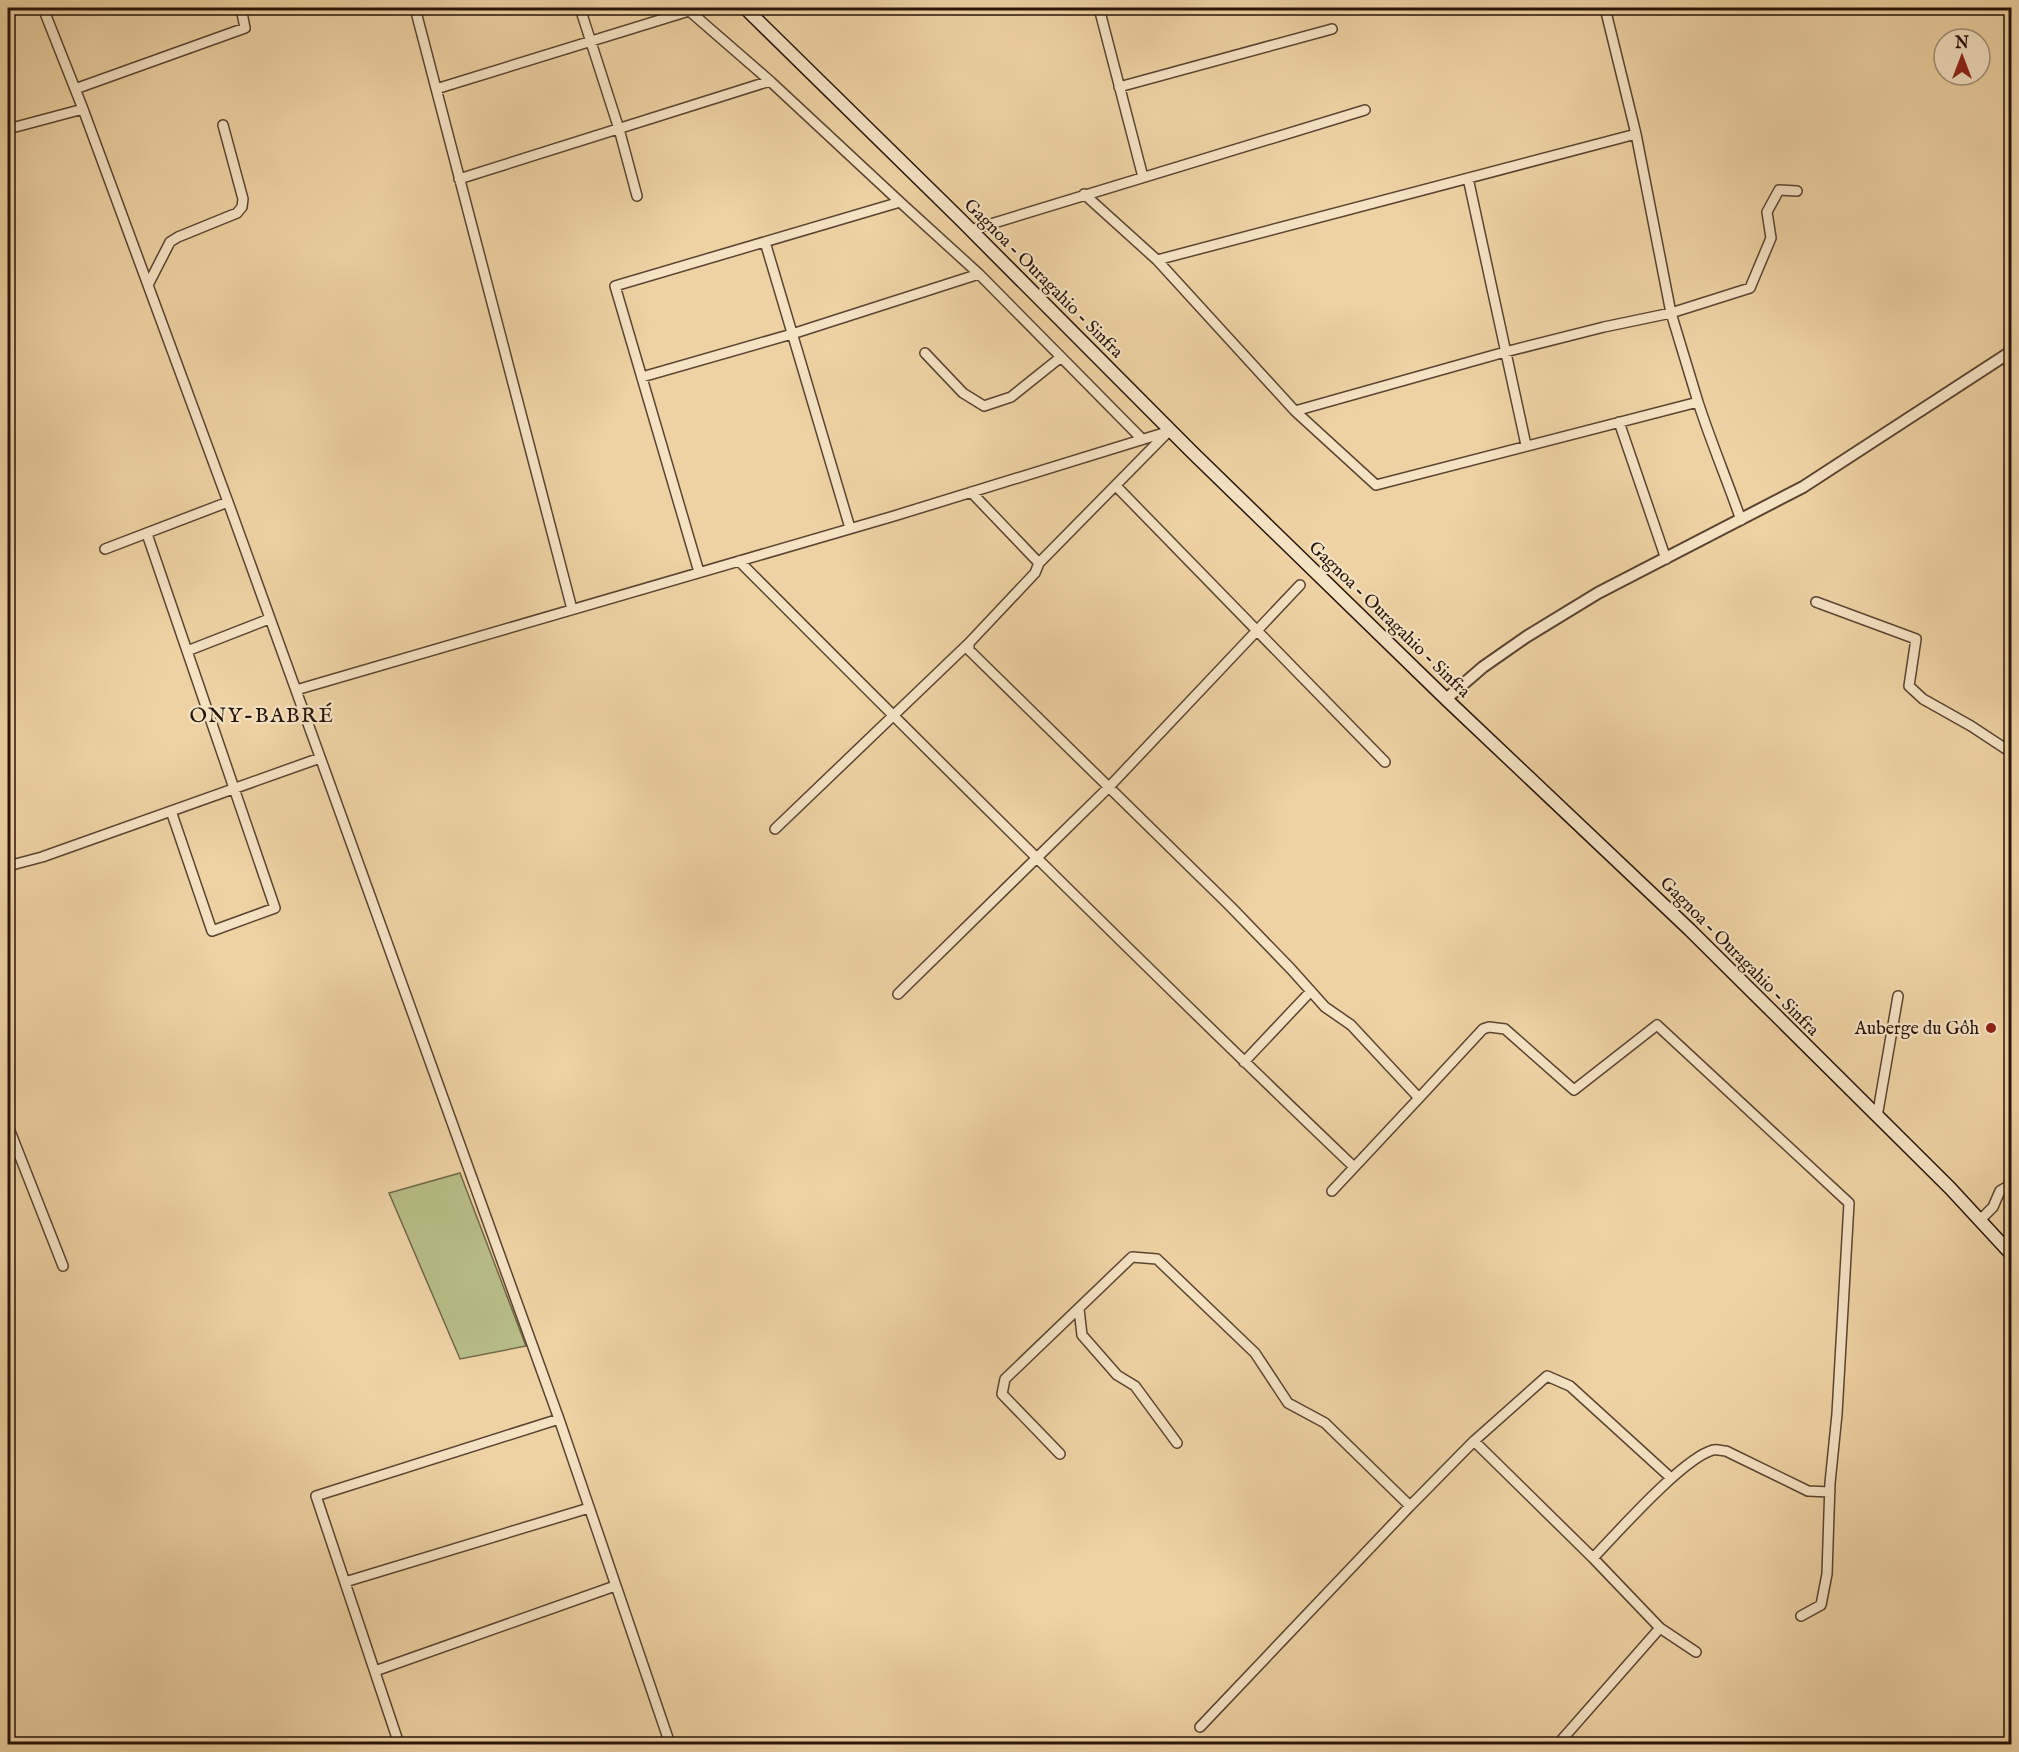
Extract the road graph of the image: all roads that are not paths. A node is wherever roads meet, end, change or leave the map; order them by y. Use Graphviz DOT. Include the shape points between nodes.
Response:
graph roads {
  1 [pos="43,8"];
  2 [pos="241,8"];
  3 [pos="415,8"];
  4 [pos="580,8"];
  5 [pos="745,8"];
  6 [pos="759,8"];
  7 [pos="1099,8"];
  8 [pos="1605,8"];
  9 [pos="687,9"];
  10 [pos="760,22"];
  11 [pos="1332,29"];
  12 [pos="591,41"];
  13 [pos="770,81"];
  14 [pos="1119,87"];
  15 [pos="75,89"];
  16 [pos="436,89"];
  17 [pos="83,109"];
  18 [pos="1365,110"];
  19 [pos="223,125"];
  20 [pos="8,129"];
  21 [pos="619,129"];
  22 [pos="1636,134"];
  23 [pos="1143,177"];
  24 [pos="1467,178"];
  25 [pos="459,179"];
  26 [pos="1797,191"];
  27 [pos="1084,194"];
  28 [pos="637,196"];
  29 [pos="900,202"];
  30 [pos="971,230"];
  31 [pos="765,242"];
  32 [pos="1156,260"];
  33 [pos="980,274"];
  34 [pos="148,285"];
  35 [pos="1671,313"];
  36 [pos="792,334"];
  37 [pos="2012,351"];
  38 [pos="1506,352"];
  39 [pos="925,353"];
  40 [pos="1061,357"];
  41 [pos="642,377"];
  42 [pos="1698,402"];
  43 [pos="1295,411"];
  44 [pos="1619,422"];
  45 [pos="1170,430"];
  46 [pos="1142,439"];
  47 [pos="1526,445"];
  48 [pos="1116,486"];
  49 [pos="971,492"];
  50 [pos="228,502"];
  51 [pos="1742,520"];
  52 [pos="850,528"];
  53 [pos="147,534"];
  54 [pos="105,549"];
  55 [pos="1666,559"];
  56 [pos="739,561"];
  57 [pos="1039,563"];
  58 [pos="699,572"];
  59 [pos="1300,585"];
  60 [pos="1816,602"];
  61 [pos="572,609"];
  62 [pos="269,619"];
  63 [pos="1258,630"];
  64 [pos="969,643"];
  65 [pos="187,651"];
  66 [pos="296,690"];
  67 [pos="1446,699"];
  68 [pos="893,714"];
  69 [pos="2012,753"];
  70 [pos="320,758"];
  71 [pos="1385,762"];
  72 [pos="1109,787"];
  73 [pos="234,788"];
  74 [pos="171,810"];
  75 [pos="775,829"];
  76 [pos="1037,857"];
  77 [pos="8,866"];
  78 [pos="1311,992"];
  79 [pos="898,994"];
  80 [pos="1898,996"];
  81 [pos="1244,1062"];
  82 [pos="1419,1098"];
  83 [pos="1877,1117"];
  84 [pos="8,1126"];
  85 [pos="1354,1167"];
  86 [pos="2012,1184"];
  87 [pos="1332,1191"];
  88 [pos="1980,1220"];
  89 [pos="2012,1255"];
  90 [pos="63,1266"];
  91 [pos="1079,1308"];
  92 [pos="559,1419"];
  93 [pos="1474,1441"];
  94 [pos="1177,1443"];
  95 [pos="1060,1454"];
  96 [pos="1671,1478"];
  97 [pos="1830,1492"];
  98 [pos="1410,1506"];
  99 [pos="589,1508"];
  100 [pos="1593,1558"];
  101 [pos="345,1582"];
  102 [pos="615,1586"];
  103 [pos="1801,1616"];
  104 [pos="1660,1628"];
  105 [pos="1696,1652"];
  106 [pos="375,1671"];
  107 [pos="1200,1727"];
  108 [pos="399,1744"];
  109 [pos="670,1744"];
  110 [pos="1558,1744"];
  1 -- 15 [label="street"];
  2 -- 15 [label="street" via="245,28"];
  3 -- 16 [label="street"];
  4 -- 12 [label="street"];
  5 -- 10 [label="main road, Gagnoa - Ouragahio - Sinfra"];
  6 -- 10 [label="street"];
  7 -- 14 [label="street"];
  8 -- 22 [label="street"];
  9 -- 12 [label="street"];
  9 -- 13 [label="street"];
  10 -- 30 [label="main road, Gagnoa - Ouragahio - Sinfra"];
  11 -- 14 [label="street"];
  12 -- 16 [label="street"];
  12 -- 21 [label="street"];
  13 -- 21 [label="street"];
  13 -- 29 [label="street"];
  14 -- 23 [label="street"];
  15 -- 17 [label="street"];
  16 -- 25 [label="street"];
  17 -- 20 [label="street"];
  17 -- 34 [label="street"];
  18 -- 23 [label="street"];
  19 -- 34 [label="street" via="242,207 237,213 170,242"];
  21 -- 25 [label="street"];
  21 -- 28 [label="street"];
  22 -- 24 [label="street"];
  22 -- 35 [label="street"];
  23 -- 27 [label="street"];
  24 -- 32 [label="street"];
  24 -- 38 [label="street"];
  25 -- 61 [label="street"];
  26 -- 35 [label="street" via="1779,190 1767,212 1771,238 1750,288"];
  27 -- 30 [label="street"];
  27 -- 32 [label="street"];
  29 -- 31 [label="street"];
  29 -- 33 [label="street"];
  30 -- 45 [label="main road, Gagnoa - Ouragahio - Sinfra"];
  31 -- 36 [label="street"];
  31 -- 41 [label="street" via="615,286"];
  32 -- 43 [label="street"];
  33 -- 36 [label="street"];
  33 -- 40 [label="street"];
  34 -- 50 [label="street"];
  35 -- 38 [label="street"];
  35 -- 42 [label="street"];
  36 -- 41 [label="street"];
  36 -- 52 [label="street"];
  37 -- 51 [label="street" via="1803,487"];
  38 -- 43 [label="street"];
  38 -- 47 [label="street"];
  39 -- 40 [label="street" via="963,393 984,406 1011,397"];
  40 -- 46 [label="street"];
  41 -- 58 [label="street"];
  42 -- 44 [label="street"];
  42 -- 51 [label="street"];
  43 -- 47 [label="street" via="1376,485"];
  44 -- 47 [label="street"];
  44 -- 55 [label="street"];
  45 -- 46 [label="street"];
  45 -- 48 [label="street"];
  45 -- 67 [label="main road, Gagnoa - Ouragahio - Sinfra"];
  46 -- 49 [label="street"];
  48 -- 57 [label="street"];
  48 -- 63 [label="street"];
  49 -- 52 [label="street"];
  49 -- 57 [label="street"];
  50 -- 53 [label="street"];
  50 -- 62 [label="street"];
  51 -- 55 [label="street"];
  52 -- 56 [label="street"];
  53 -- 54 [label="street"];
  53 -- 65 [label="street"];
  55 -- 67 [label="street" via="1598,593 1526,637"];
  56 -- 58 [label="street"];
  56 -- 68 [label="street"];
  57 -- 64 [label="street" via="1035,573"];
  58 -- 61 [label="street"];
  59 -- 63 [label="street"];
  60 -- 69 [label="street" via="1916,639 1909,686 1923,699"];
  61 -- 66 [label="street"];
  62 -- 65 [label="street"];
  62 -- 66 [label="street"];
  63 -- 71 [label="street"];
  63 -- 72 [label="street"];
  64 -- 68 [label="street"];
  64 -- 72 [label="street" via="969,650"];
  65 -- 73 [label="street"];
  66 -- 70 [label="street"];
  67 -- 83 [label="main road, Gagnoa - Ouragahio - Sinfra" via="1690,930"];
  68 -- 75 [label="street"];
  68 -- 76 [label="street"];
  70 -- 73 [label="street"];
  70 -- 92 [label="street"];
  72 -- 76 [label="street"];
  72 -- 78 [label="street"];
  73 -- 74 [label="street"];
  73 -- 74 [label="street" via="275,908 212,931"];
  74 -- 77 [label="street"];
  76 -- 79 [label="street"];
  76 -- 81 [label="street"];
  78 -- 81 [label="street"];
  78 -- 82 [label="street" via="1351,1025"];
  80 -- 83 [label="street"];
  81 -- 85 [label="street"];
  82 -- 85 [label="street"];
  82 -- 97 [label="street" via="1489,1027 1505,1029 1574,1090 1657,1025 1849,1203"];
  83 -- 88 [label="main road, Gagnoa - Ouragahio - Sinfra"];
  84 -- 90 [label="street"];
  85 -- 87 [label="street"];
  86 -- 88 [label="street" via="2000,1191 1993,1207"];
  88 -- 89 [label="main road, Gagnoa - Ouragahio - Sinfra"];
  91 -- 94 [label="street" via="1082,1335 1118,1375 1135,1386"];
  91 -- 95 [label="street" via="1005,1379 1002,1394"];
  91 -- 98 [label="street" via="1132,1257 1157,1259 1256,1353 1288,1403 1325,1423"];
  92 -- 99 [label="street"];
  92 -- 101 [label="street" via="316,1496"];
  93 -- 96 [label="street" via="1547,1376 1570,1386"];
  93 -- 98 [label="street"];
  93 -- 100 [label="street"];
  96 -- 97 [label="street" via="1715,1449 1808,1491"];
  96 -- 100 [label="street"];
  97 -- 103 [label="street" via="1827,1574 1821,1605"];
  98 -- 107 [label="street"];
  99 -- 101 [label="street"];
  99 -- 102 [label="street"];
  100 -- 104 [label="street"];
  101 -- 106 [label="street"];
  102 -- 106 [label="street"];
  102 -- 109 [label="street"];
  104 -- 105 [label="street"];
  104 -- 110 [label="street"];
  106 -- 108 [label="street"];
}
